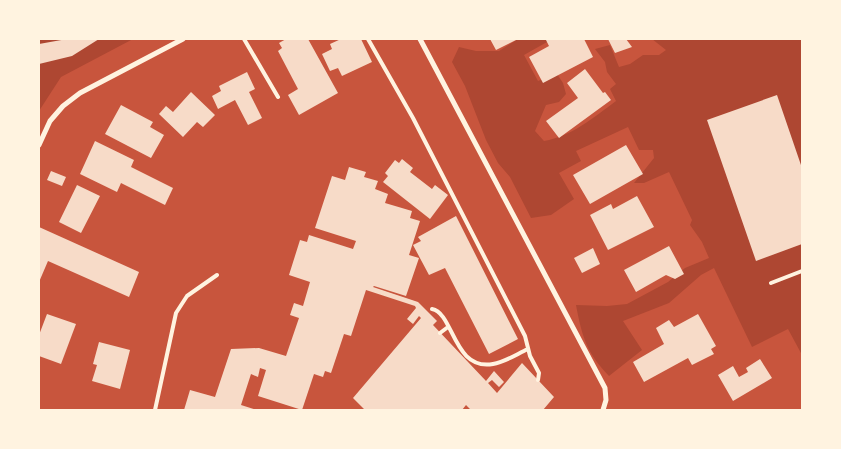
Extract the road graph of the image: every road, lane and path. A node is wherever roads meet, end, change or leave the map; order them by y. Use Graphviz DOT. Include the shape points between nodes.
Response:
graph roads {
  1 [pos="183,39"];
  2 [pos="244,39"];
  3 [pos="368,39"];
  4 [pos="420,39"];
  5 [pos="278,97"];
  6 [pos="39,145"];
  7 [pos="802,272"];
  8 [pos="217,275"];
  9 [pos="772,283"];
  10 [pos="432,309"];
  11 [pos="448,327"];
  12 [pos="440,332"];
  13 [pos="528,349"];
  14 [pos="538,380"];
  15 [pos="155,410"];
  16 [pos="603,410"];
  1 -- 6 [label="street" via="63,106 50,121"];
  2 -- 5 [label="lane"];
  3 -- 13 [label="lane" via="413,118 525,336"];
  4 -- 16 [label="street" via="605,388"];
  7 -- 9 [label="lane"];
  8 -- 15 [label="lane" via="187,296 179,307"];
  10 -- 11 [label="lane" via="441,314"];
  11 -- 12 [label="lane"];
  11 -- 13 [label="lane" via="457,344 478,363 492,364"];
  13 -- 14 [label="lane" via="539,373"];
}
